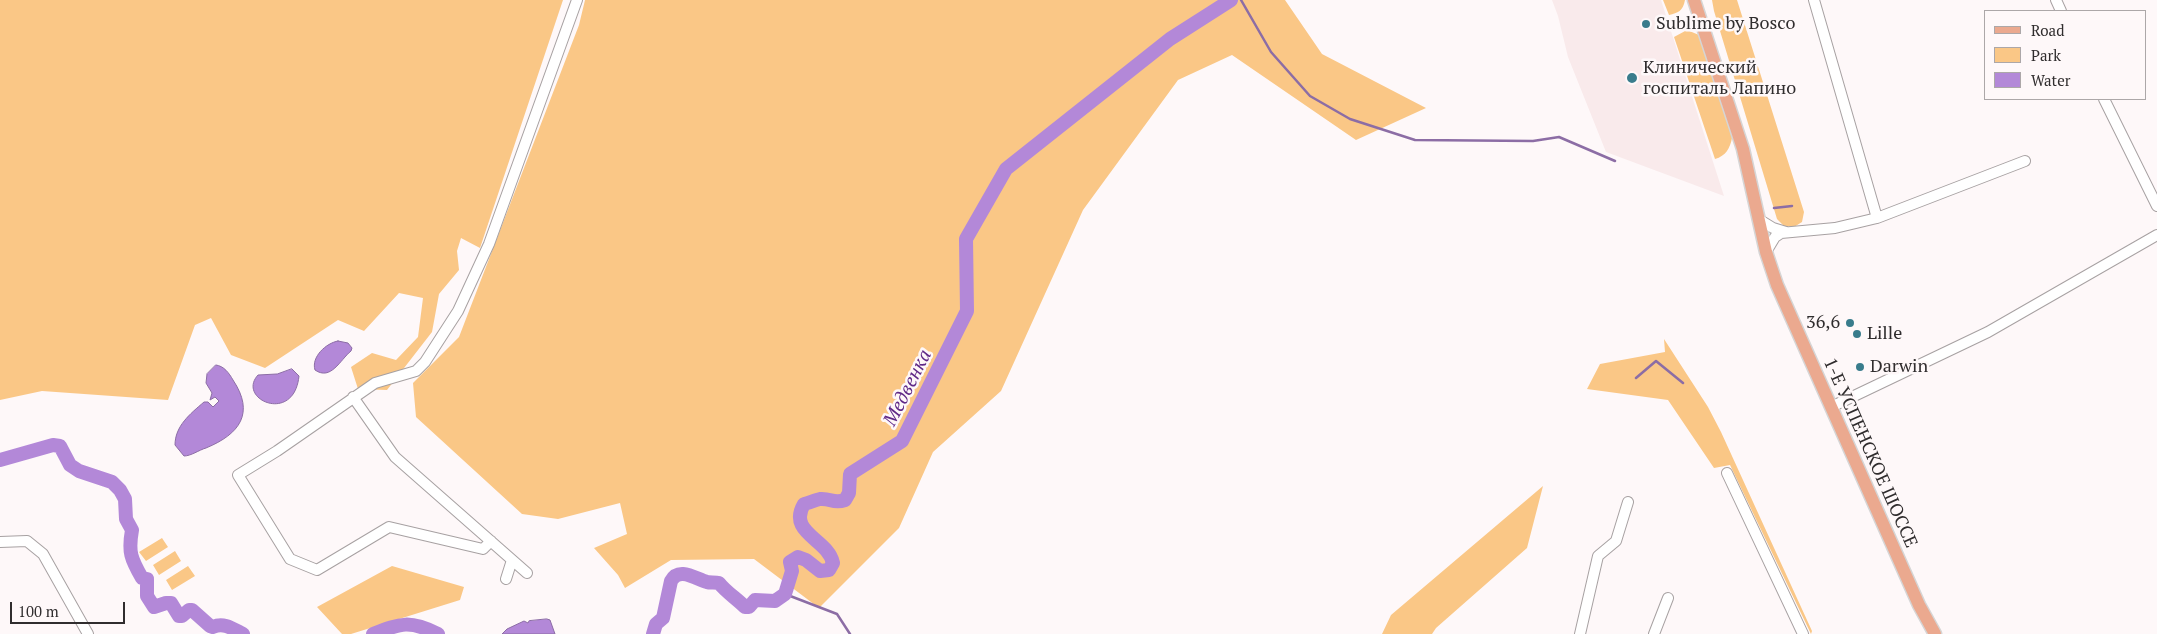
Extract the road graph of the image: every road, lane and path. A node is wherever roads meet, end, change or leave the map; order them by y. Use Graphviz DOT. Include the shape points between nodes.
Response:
graph roads {
  1 [pos="577,0"];
  2 [pos="1694,0"];
  3 [pos="1814,0"];
  4 [pos="2104,100"];
  5 [pos="2025,161"];
  6 [pos="2157,206"];
  7 [pos="1877,218"];
  8 [pos="1760,220"];
  9 [pos="1787,232"];
  10 [pos="2157,235"];
  11 [pos="1766,252"];
  12 [pos="353,397"];
  13 [pos="1831,407"];
  14 [pos="1727,472"];
  15 [pos="1628,502"];
  16 [pos="0,542"];
  17 [pos="491,542"];
  18 [pos="512,560"];
  19 [pos="526,573"];
  20 [pos="506,579"];
  21 [pos="1668,598"];
  22 [pos="1919,605"];
  23 [pos="88,634"];
  24 [pos="1580,634"];
  25 [pos="1654,634"];
  26 [pos="1802,634"];
  27 [pos="1924,634"];
  28 [pos="1935,634"];
  1 -- 12 [label="street" via="489,244 458,311 416,371 375,383"];
  2 -- 8 [label="main road, 1-Е УСПЕНСКОЕ ШОССЕ" via="1743,149"];
  3 -- 7 [label="street"];
  4 -- 6 [label="street"];
  5 -- 7 [label="street"];
  7 -- 9 [label="street" via="1835,228"];
  8 -- 9 [label="street"];
  8 -- 11 [label="main road, 1-Е УСПЕНСКОЕ ШОССЕ"];
  9 -- 11 [label="street" via="1775,237"];
  10 -- 13 [label="street" via="1988,332"];
  11 -- 13 [label="main road, 1-Е УСПЕНСКОЕ ШОССЕ" via="1777,285"];
  12 -- 17 [label="street" via="395,457"];
  12 -- 17 [label="street" via="277,451 238,474 290,559 317,570 389,527 483,549"];
  13 -- 22 [label="main road, 1-Е УСПЕНСКОЕ ШОССЕ"];
  14 -- 26 [label="street"];
  15 -- 24 [label="street" via="1616,541 1598,556"];
  16 -- 23 [label="street" via="27,541 42,554"];
  17 -- 18 [label="street"];
  18 -- 19 [label="street"];
  18 -- 20 [label="street"];
  21 -- 25 [label="street"];
  22 -- 27 [label="main road, 1-Е УСПЕНСКОЕ ШОССЕ"];
  22 -- 28 [label="main road, 1-Е УСПЕНСКОЕ ШОССЕ"];
}
